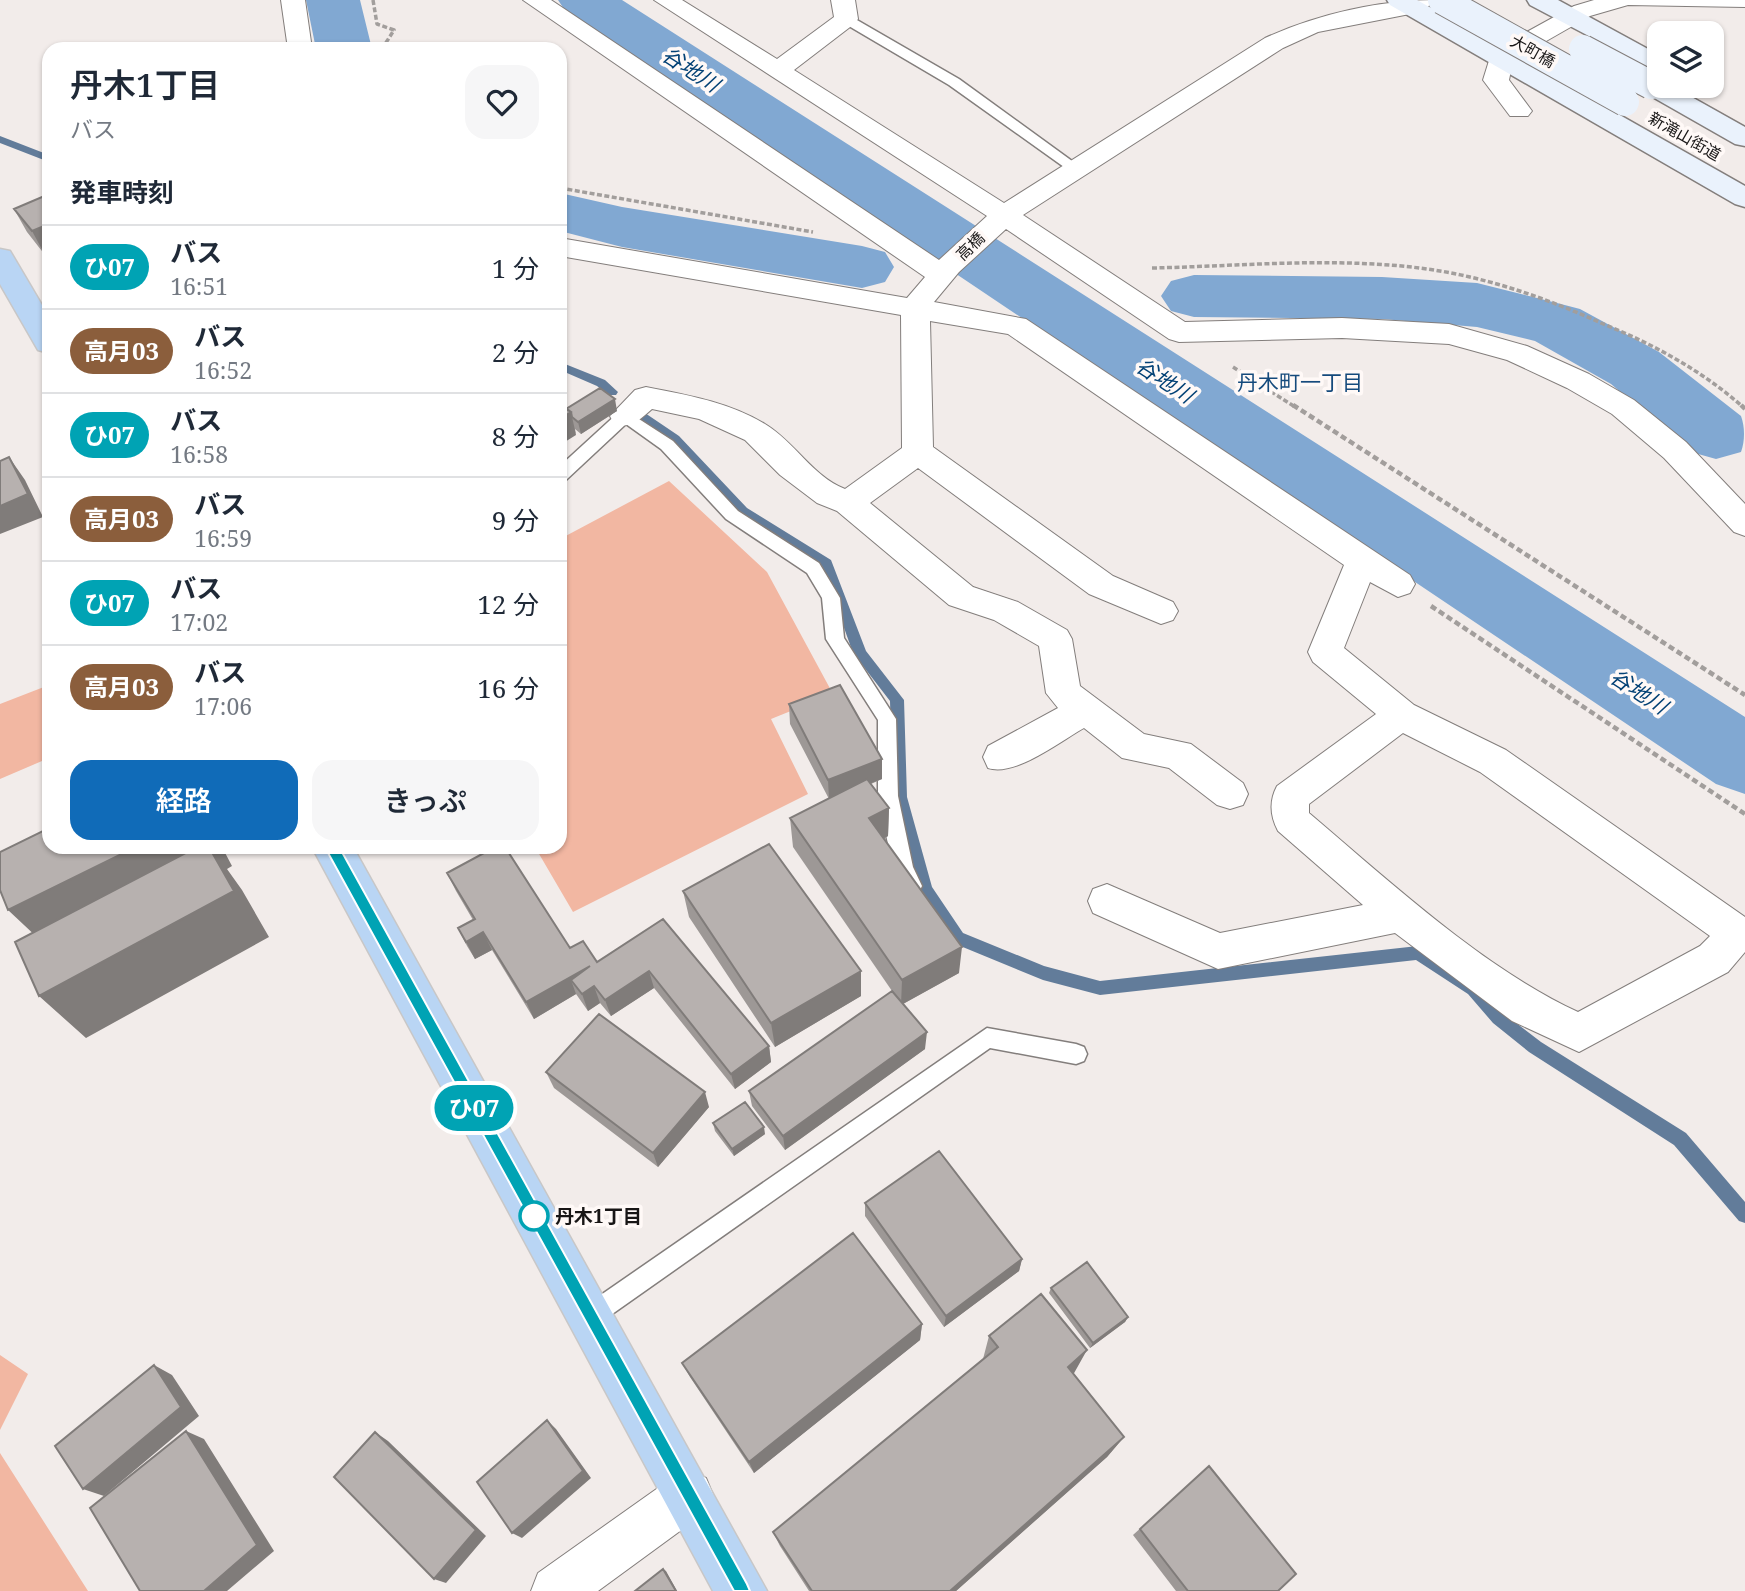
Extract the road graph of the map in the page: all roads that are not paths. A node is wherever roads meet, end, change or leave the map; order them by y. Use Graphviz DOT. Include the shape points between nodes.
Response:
graph roads {
  1 [pos="293,0"];
  2 [pos="535,0"];
  3 [pos="667,0"];
  4 [pos="1442,0"];
  5 [pos="1492,0"];
  6 [pos="1539,0"];
  7 [pos="1620,0"];
  8 [pos="1637,0"];
  9 [pos="1412,2"];
  10 [pos="1738,2"];
  11 [pos="845,9"];
  12 [pos="1570,17"];
  13 [pos="299,42"];
  14 [pos="1501,56"];
  15 [pos="1647,70"];
  16 [pos="777,71"];
  17 [pos="1647,71"];
  18 [pos="1688,98"];
  19 [pos="1719,98"];
  20 [pos="1625,102"];
  21 [pos="1519,111"];
  22 [pos="1745,112"];
  23 [pos="1745,138"];
  24 [pos="1076,169"];
  25 [pos="1745,170"];
  26 [pos="1745,198"];
  27 [pos="997,220"];
  28 [pos="567,248"];
  29 [pos="0,258"];
  30 [pos="945,270"];
  31 [pos="915,307"];
  32 [pos="42,331"];
  33 [pos="625,416"];
  34 [pos="918,452"];
  35 [pos="567,470"];
  36 [pos="848,503"];
  37 [pos="1745,524"];
  38 [pos="1362,561"];
  39 [pos="1398,584"];
  40 [pos="1161,611"];
  41 [pos="1086,710"];
  42 [pos="1401,715"];
  43 [pos="1000,757"];
  44 [pos="1230,794"];
  45 [pos="336,854"];
  46 [pos="1107,901"];
  47 [pos="919,902"];
  48 [pos="1401,915"];
  49 [pos="1076,1054"];
  50 [pos="590,1316"];
  51 [pos="689,1495"];
  52 [pos="556,1591"];
  53 [pos="741,1591"];
  1 -- 13 [label="street"];
  2 -- 30 [label="street"];
  3 -- 16 [label="street"];
  4 -- 20 [label="main road, 大町橋, bridge"];
  5 -- 17 [label="main road, 大町橋, bridge"];
  6 -- 12 [label="main road"];
  7 -- 12 [label="street" via="1591,6"];
  8 -- 10 [label="street"];
  9 -- 14 [label="main road"];
  9 -- 24 [label="street, 高橋" via="1311,26 1273,43"];
  11 -- 16 [label="street"];
  11 -- 24 [label="lane"];
  12 -- 14 [label="street"];
  12 -- 15 [label="main road"];
  14 -- 21 [label="street" via="1496,79"];
  14 -- 26 [label="main road"];
  16 -- 27 [label="street"];
  18 -- 23 [label="main road, 新滝山街道"];
  19 -- 22 [label="main road"];
  20 -- 25 [label="main road, 新滝山街道"];
  24 -- 27 [label="street, 高橋"];
  27 -- 30 [label="street, 高橋"];
  27 -- 37 [label="street" via="1179,332 1342,328 1449,334 1517,353 1623,407 1675,450"];
  28 -- 31 [label="street"];
  29 -- 32 [label="highway"];
  30 -- 31 [label="street, 高橋"];
  31 -- 34 [label="street"];
  31 -- 38 [label="street" via="1016,326"];
  33 -- 35 [label="lane"];
  33 -- 36 [label="street" via="646,397 707,410 756,432 791,467 828,495"];
  33 -- 47 [label="lane" via="667,445 732,515 813,568 831,598 835,639 887,719 888,796 902,868"];
  34 -- 36 [label="street"];
  34 -- 40 [label="street" via="1101,585"];
  36 -- 41 [label="street" via="961,596 1006,611 1055,639 1065,693"];
  38 -- 39 [label="street"];
  38 -- 42 [label="street" via="1325,652"];
  41 -- 43 [label="street"];
  41 -- 44 [label="street" via="1135,748 1178,754"];
  42 -- 48 [label="street" via="1290,797 1291,820"];
  42 -- 48 [label="street" via="1493,761 1737,933 1714,959 1579,1033 1526,1008"];
  45 -- 50 [label="highway"];
  46 -- 48 [label="street" via="1218,951"];
  49 -- 50 [label="lane" via="987,1038"];
  50 -- 51 [label="highway"];
  51 -- 52 [label="street"];
  51 -- 53 [label="highway"];
}
